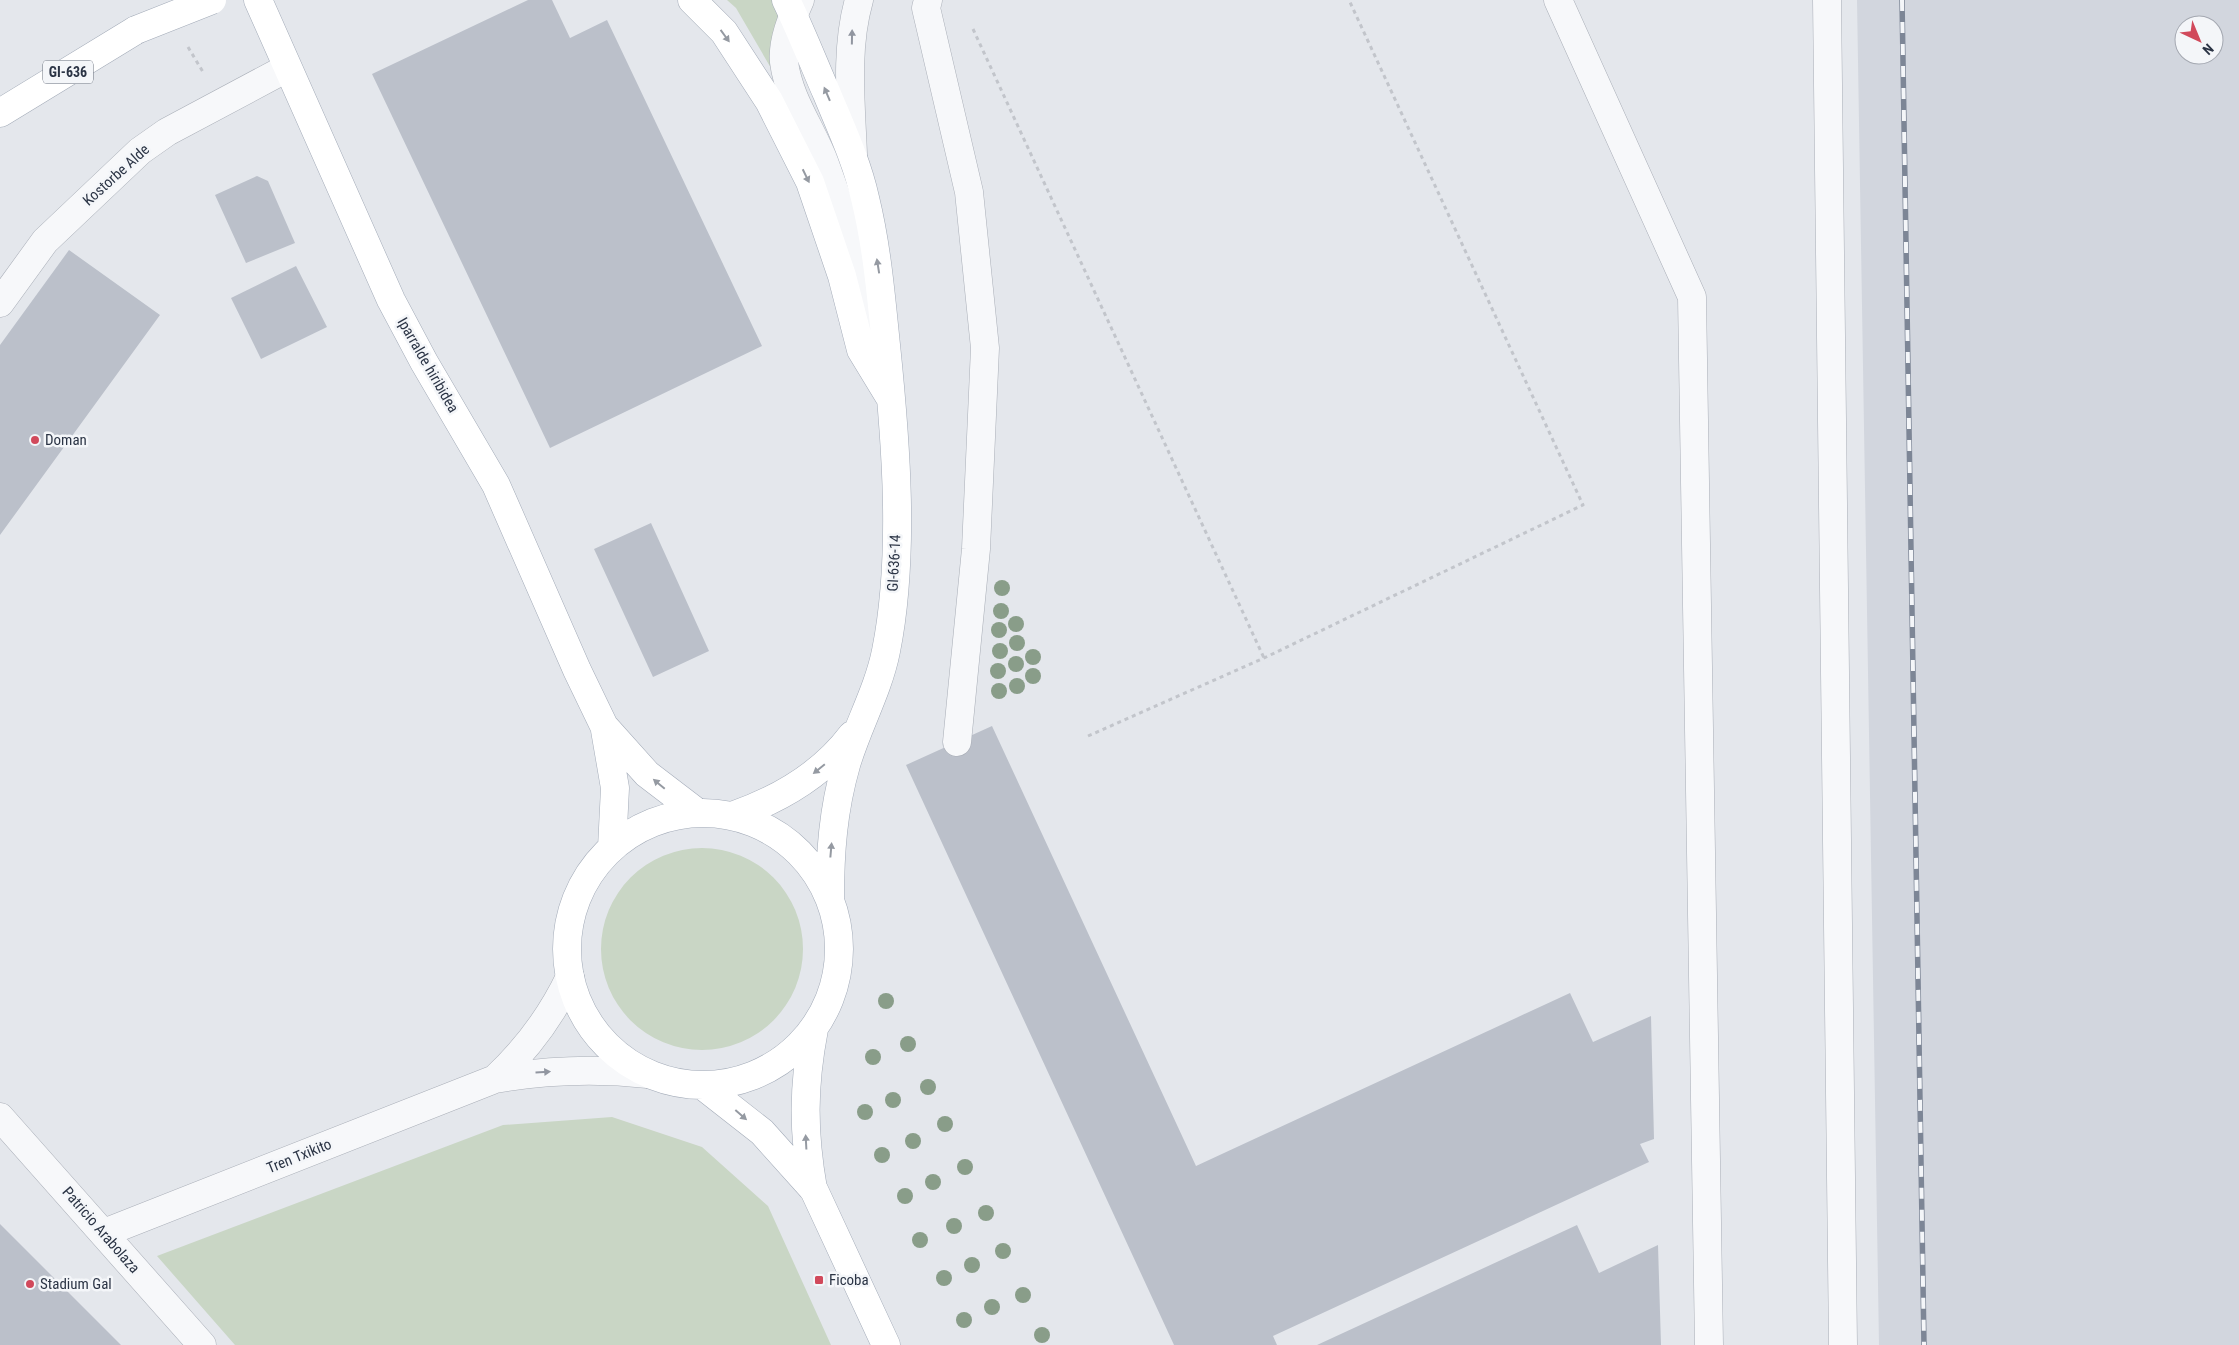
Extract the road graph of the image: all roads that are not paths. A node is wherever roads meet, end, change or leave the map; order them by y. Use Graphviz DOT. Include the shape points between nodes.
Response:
graph roads {
  1 [pos="181,0"];
  2 [pos="212,0"];
  3 [pos="258,0"];
  4 [pos="692,0"];
  5 [pos="859,0"];
  6 [pos="928,0"];
  7 [pos="1558,0"];
  8 [pos="1827,0"];
  9 [pos="793,5"];
  10 [pos="136,30"];
  11 [pos="287,68"];
  12 [pos="0,113"];
  13 [pos="853,156"];
  14 [pos="0,303"];
  15 [pos="885,391"];
  16 [pos="864,720"];
  17 [pos="604,726"];
  18 [pos="957,742"];
  19 [pos="698,813"];
  20 [pos="732,816"];
  21 [pos="612,848"];
  22 [pos="830,899"];
  23 [pos="570,976"];
  24 [pos="814,1029"];
  25 [pos="648,1074"];
  26 [pos="495,1079"];
  27 [pos="702,1086"];
  28 [pos="0,1117"];
  29 [pos="814,1190"];
  30 [pos="104,1233"];
  31 [pos="202,1345"];
  32 [pos="886,1345"];
  33 [pos="1709,1345"];
  34 [pos="1843,1345"];
  1 -- 10 [label="main road, GI-636, bridge"];
  2 -- 10 [label="main road, bridge"];
  3 -- 11 [label="main road, Iparralde hiribidea"];
  4 -- 15 [label="main road, one-way" via="724,32 769,101 810,182 842,276 861,350"];
  13 -- 5 [label="street, one-way" via="852,25"];
  6 -- 18 [label="street" via="926,8 970,192 985,348 976,549"];
  7 -- 33 [label="street" via="1692,297"];
  8 -- 34 [label="street"];
  13 -- 9 [label="main road, GI-636-14, one-way"];
  9 -- 15 [label="street" via="784,59 787,80 823,159 846,224 861,274"];
  10 -- 12 [label="main road, GI-636"];
  11 -- 14 [label="street, Kostorbe Alde" via="167,132 140,151 45,241"];
  11 -- 17 [label="main road, Iparralde hiribidea" via="391,300 496,485"];
  15 -- 13 [label="main road, GI-636-14, one-way" via="879,269"];
  15 -- 16 [label="main road, GI-636-14" via="896,503 895,560 886,651"];
  16 -- 20 [label="main road, GI-636-14, one-way" via="827,763 804,781 774,799"];
  22 -- 16 [label="main road, GI-636-14, one-way" via="830,853 835,809 846,763"];
  19 -- 17 [label="main road, Iparralde hiribidea, one-way" via="647,774"];
  17 -- 21 [label="main road, Iparralde hiribidea" via="615,788"];
  19 -- 20 [label="main road"];
  19 -- 21 [label="main road" via="652,824"];
  20 -- 22 [label="main road" via="764,826 791,844 814,869"];
  21 -- 23 [label="main road" via="589,875 574,908 567,943"];
  22 -- 24 [label="main road" via="839,931 839,966 830,999"];
  23 -- 25 [label="main road" via="580,1008 598,1036 623,1060"];
  23 -- 26 [label="street, Tren Txikito" via="538,1033"];
  24 -- 27 [label="main road" via="792,1053 765,1071 734,1082"];
  29 -- 24 [label="main road, one-way" via="806,1150 804,1108 806,1068"];
  26 -- 25 [label="street, Tren Txikito, one-way" via="532,1072 571,1070"];
  25 -- 27 [label="main road" via="674,1083"];
  26 -- 30 [label="street, Tren Txikito"];
  27 -- 29 [label="main road, one-way" via="762,1132"];
  28 -- 30 [label="street, Patricio Arabolaza"];
  29 -- 32 [label="main road"];
  30 -- 31 [label="street, Patricio Arabolaza"];
}
